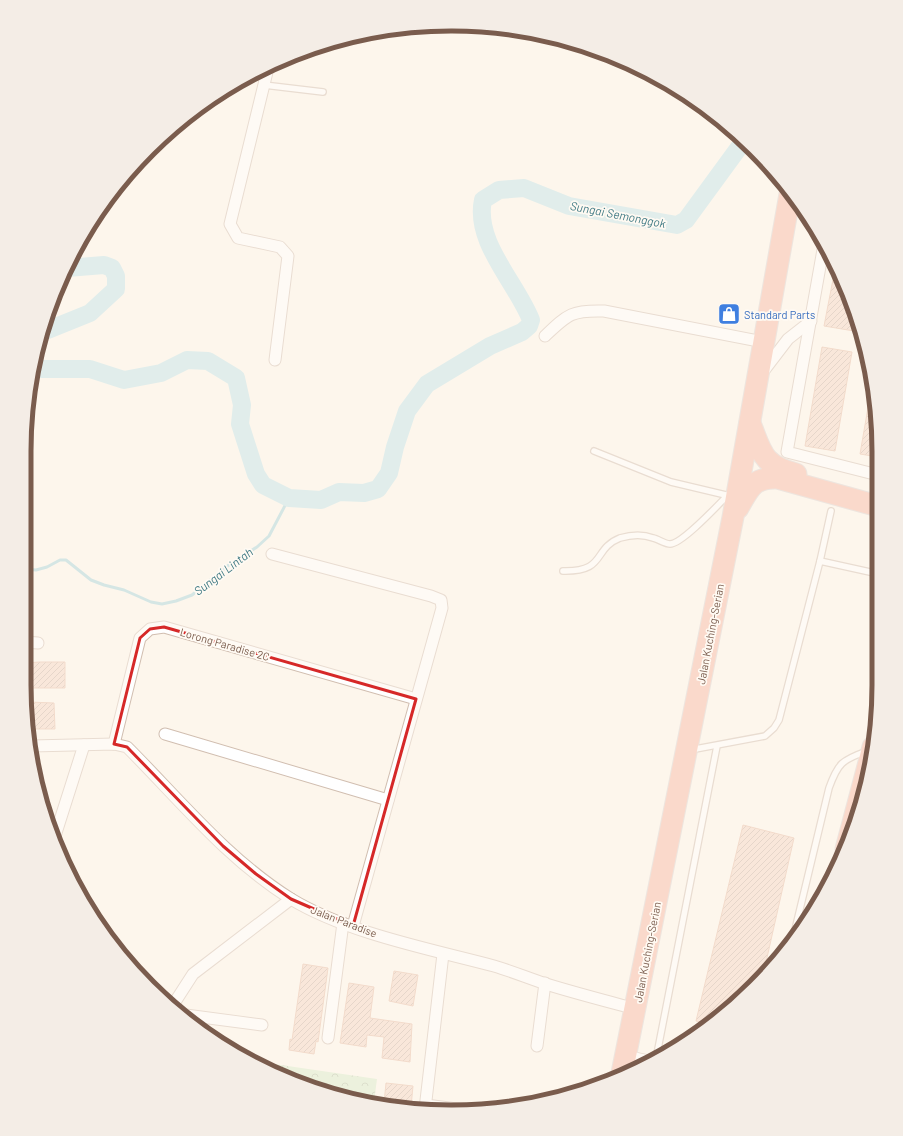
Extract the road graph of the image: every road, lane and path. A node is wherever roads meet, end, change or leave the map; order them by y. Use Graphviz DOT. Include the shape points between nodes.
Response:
graph roads {
  1 [pos="266,74"];
  2 [pos="263,85"];
  3 [pos="323,92"];
  4 [pos="789,201"];
  5 [pos="822,253"];
  6 [pos="811,320"];
  7 [pos="546,336"];
  8 [pos="764,342"];
  9 [pos="275,360"];
  10 [pos="757,378"];
  11 [pos="750,423"];
  12 [pos="594,451"];
  13 [pos="785,461"];
  14 [pos="872,474"];
  15 [pos="872,493"];
  16 [pos="732,503"];
  17 [pos="872,504"];
  18 [pos="831,511"];
  19 [pos="272,554"];
  20 [pos="820,561"];
  21 [pos="563,571"];
  22 [pos="872,572"];
  23 [pos="31,642"];
  24 [pos="38,643"];
  25 [pos="416,699"];
  26 [pos="165,734"];
  27 [pos="114,744"];
  28 [pos="84,745"];
  29 [pos="36,746"];
  30 [pos="717,746"];
  31 [pos="687,750"];
  32 [pos="866,751"];
  33 [pos="388,800"];
  34 [pos="57,830"];
  35 [pos="291,898"];
  36 [pos="348,924"];
  37 [pos="796,925"];
  38 [pos="443,954"];
  39 [pos="545,983"];
  40 [pos="175,1002"];
  41 [pos="636,1010"];
  42 [pos="193,1016"];
  43 [pos="262,1025"];
  44 [pos="328,1038"];
  45 [pos="537,1046"];
  46 [pos="657,1051"];
  47 [pos="634,1063"];
  48 [pos="624,1064"];
  49 [pos="425,1104"];
  1 -- 2 [label="street"];
  2 -- 3 [label="lane"];
  2 -- 9 [label="street" via="230,224 238,238 280,247 288,256"];
  4 -- 8 [label="highway, Jalan Kuching-Serian"];
  5 -- 6 [label="street"];
  6 -- 10 [label="street" via="788,339"];
  6 -- 13 [label="street"];
  7 -- 8 [label="street" via="566,316 583,310 604,311"];
  8 -- 10 [label="highway, Jalan Kuching-Serian"];
  10 -- 11 [label="highway, Jalan Kuching-Serian"];
  11 -- 13 [label="highway" via="767,461"];
  11 -- 16 [label="highway, Jalan Kuching-Serian"];
  12 -- 16 [label="lane"];
  13 -- 14 [label="street"];
  13 -- 15 [label="highway"];
  16 -- 17 [label="highway" via="758,480 777,478"];
  16 -- 21 [label="lane" via="675,543 669,544 641,535 621,538 613,541 591,567 578,571"];
  16 -- 31 [label="highway, Jalan Kuching-Serian"];
  18 -- 20 [label="lane"];
  19 -- 25 [label="street" via="441,600 442,608"];
  20 -- 22 [label="lane"];
  20 -- 30 [label="lane" via="779,720 765,736"];
  23 -- 24 [label="street"];
  25 -- 27 [label="street, Lorong Paradise 2C" via="164,627 150,629 140,638"];
  25 -- 33 [label="street"];
  26 -- 33 [label="street"];
  27 -- 28 [label="street, Jalan Paradise"];
  27 -- 35 [label="street, Jalan Paradise" via="127,747 223,846 256,874"];
  28 -- 29 [label="street, Jalan Paradise"];
  28 -- 34 [label="street"];
  30 -- 31 [label="lane"];
  30 -- 46 [label="lane"];
  31 -- 41 [label="highway, Jalan Kuching-Serian"];
  32 -- 37 [label="lane" via="848,758 836,770 829,788"];
  33 -- 36 [label="street"];
  35 -- 36 [label="street, Jalan Paradise" via="319,913"];
  35 -- 40 [label="street" via="192,974"];
  36 -- 38 [label="street, Jalan Paradise"];
  36 -- 44 [label="street"];
  38 -- 39 [label="street, Jalan Paradise"];
  38 -- 49 [label="street"];
  39 -- 41 [label="street, Jalan Paradise"];
  39 -- 45 [label="street"];
  41 -- 48 [label="highway, Jalan Kuching-Serian"];
  42 -- 43 [label="street"];
  47 -- 48 [label="street"];
}
